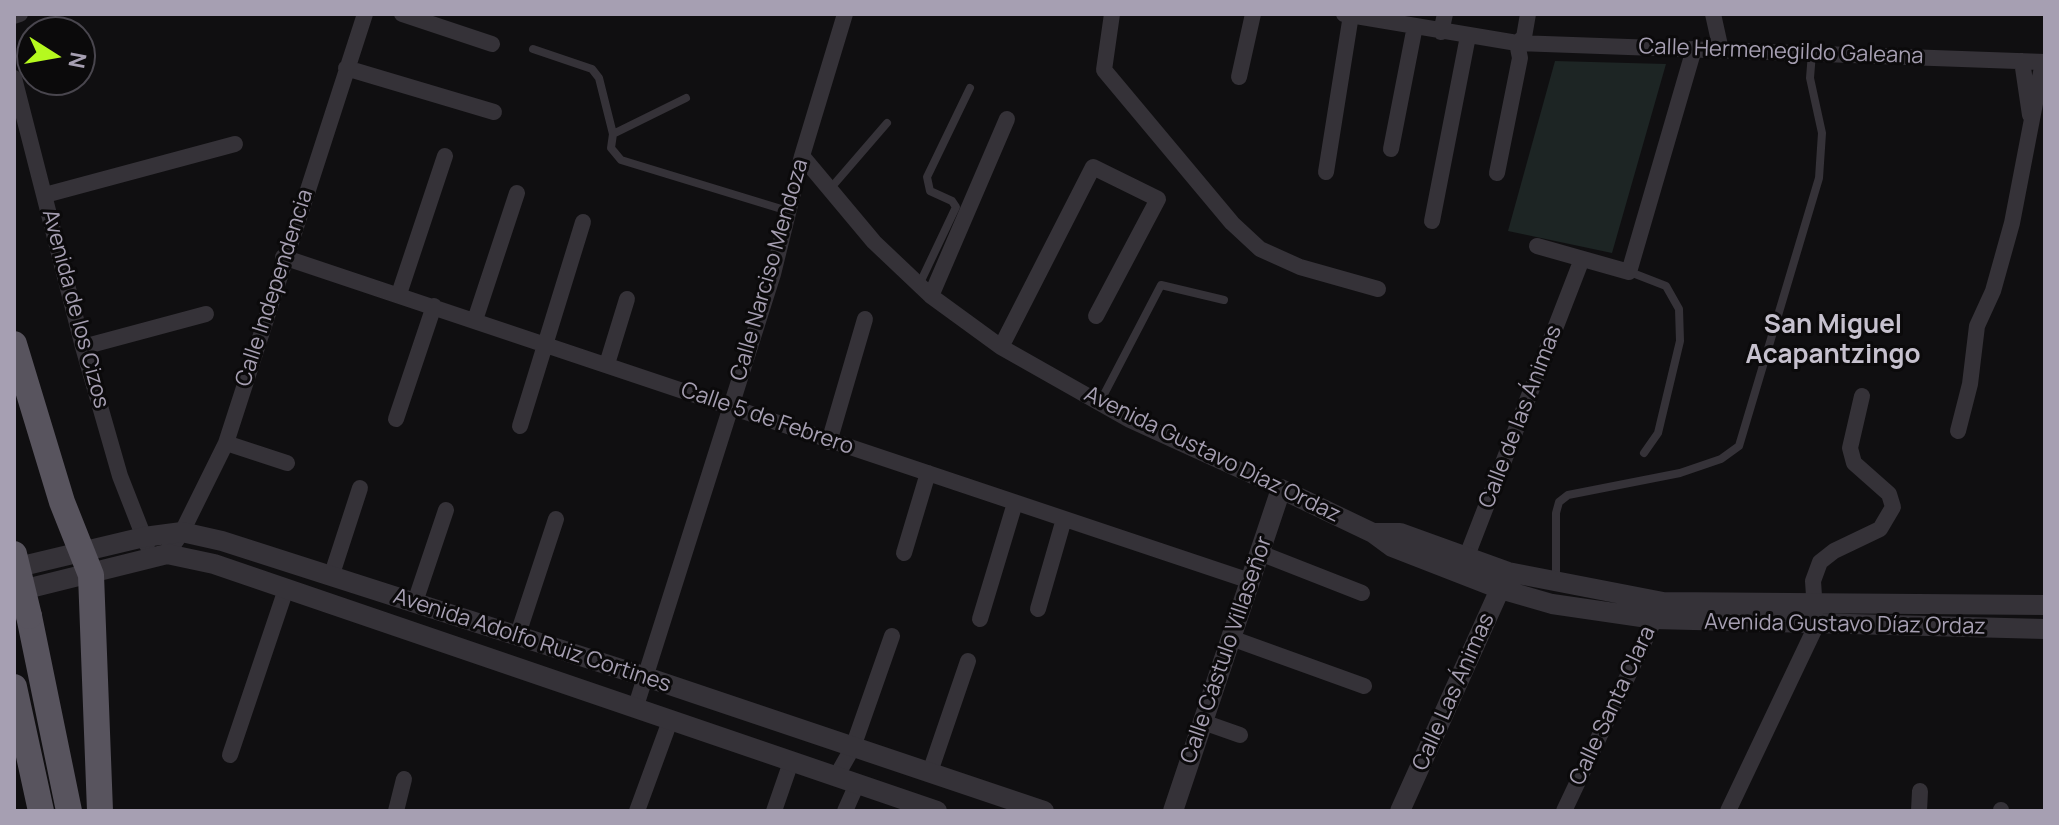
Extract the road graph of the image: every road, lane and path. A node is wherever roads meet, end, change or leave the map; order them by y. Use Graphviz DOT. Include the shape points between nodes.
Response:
graph roads {
  1 [pos="365,14"];
  2 [pos="402,14"];
  3 [pos="845,14"];
  4 [pos="1112,14"];
  5 [pos="1253,14"];
  6 [pos="1445,14"];
  7 [pos="1528,14"];
  8 [pos="1713,14"];
  9 [pos="1348,15"];
  10 [pos="1415,26"];
  11 [pos="1441,32"];
  12 [pos="1468,36"];
  13 [pos="1517,43"];
  14 [pos="492,44"];
  15 [pos="533,49"];
  16 [pos="1694,49"];
  17 [pos="1721,50"];
  18 [pos="1812,53"];
  19 [pos="2022,61"];
  20 [pos="2044,62"];
  21 [pos="346,68"];
  22 [pos="1239,77"];
  23 [pos="14,78"];
  24 [pos="970,88"];
  25 [pos="686,98"];
  26 [pos="494,112"];
  27 [pos="1007,119"];
  28 [pos="2031,120"];
  29 [pos="887,123"];
  30 [pos="613,134"];
  31 [pos="235,144"];
  32 [pos="1391,149"];
  33 [pos="445,156"];
  34 [pos="802,156"];
  35 [pos="1326,172"];
  36 [pos="1497,173"];
  37 [pos="830,189"];
  38 [pos="517,193"];
  39 [pos="45,195"];
  40 [pos="788,211"];
  41 [pos="1432,221"];
  42 [pos="583,222"];
  43 [pos="1537,246"];
  44 [pos="283,257"];
  45 [pos="1582,259"];
  46 [pos="1629,272"];
  47 [pos="1378,289"];
  48 [pos="925,290"];
  49 [pos="399,294"];
  50 [pos="627,299"];
  51 [pos="1224,300"];
  52 [pos="434,306"];
  53 [pos="206,314"];
  54 [pos="1096,316"];
  55 [pos="865,319"];
  56 [pos="475,320"];
  57 [pos="14,344"];
  58 [pos="544,344"];
  59 [pos="83,347"];
  60 [pos="1001,347"];
  61 [pos="607,364"];
  62 [pos="1862,396"];
  63 [pos="1100,403"];
  64 [pos="731,408"];
  65 [pos="396,419"];
  66 [pos="520,426"];
  67 [pos="1958,431"];
  68 [pos="829,442"];
  69 [pos="226,443"];
  70 [pos="1644,453"];
  71 [pos="287,463"];
  72 [pos="928,473"];
  73 [pos="360,488"];
  74 [pos="1281,489"];
  75 [pos="1015,503"];
  76 [pos="446,510"];
  77 [pos="556,519"];
  78 [pos="1064,519"];
  79 [pos="182,532"];
  80 [pos="144,537"];
  81 [pos="222,541"];
  82 [pos="904,553"];
  83 [pos="1260,553"];
  84 [pos="14,554"];
  85 [pos="159,556"];
  86 [pos="87,564"];
  87 [pos="214,564"];
  88 [pos="1463,566"];
  89 [pos="14,568"];
  90 [pos="331,577"];
  91 [pos="1250,581"];
  92 [pos="1504,581"];
  93 [pos="1557,584"];
  94 [pos="286,589"];
  95 [pos="14,592"];
  96 [pos="1362,593"];
  97 [pos="415,602"];
  98 [pos="1814,604"];
  99 [pos="2045,605"];
  100 [pos="1038,609"];
  101 [pos="1659,610"];
  102 [pos="980,619"];
  103 [pos="1816,626"];
  104 [pos="2045,629"];
  105 [pos="892,636"];
  106 [pos="517,637"];
  107 [pos="1231,638"];
  108 [pos="565,652"];
  109 [pos="968,661"];
  110 [pos="646,677"];
  111 [pos="554,682"];
  112 [pos="1364,686"];
  113 [pos="14,687"];
  114 [pos="635,709"];
  115 [pos="670,721"];
  116 [pos="1203,722"];
  117 [pos="1240,735"];
  118 [pos="853,747"];
  119 [pos="230,755"];
  120 [pos="791,762"];
  121 [pos="930,772"];
  122 [pos="836,777"];
  123 [pos="404,779"];
  124 [pos="857,784"];
  125 [pos="1920,791"];
  126 [pos="915,808"];
  127 [pos="41,811"];
  128 [pos="69,811"];
  129 [pos="100,811"];
  130 [pos="396,811"];
  131 [pos="637,811"];
  132 [pos="774,811"];
  133 [pos="845,811"];
  134 [pos="937,811"];
  135 [pos="1044,811"];
  136 [pos="1173,811"];
  137 [pos="1400,811"];
  138 [pos="1564,811"];
  139 [pos="1728,811"];
  140 [pos="1919,811"];
  1 -- 21 [label="street, Calle Independencia"];
  2 -- 14 [label="street"];
  3 -- 34 [label="street, Calle Narciso Mendoza"];
  4 -- 47 [label="street" via="1104,70 1232,223 1260,249 1300,267"];
  5 -- 22 [label="street"];
  6 -- 11 [label="street"];
  7 -- 13 [label="street" via="1524,37"];
  8 -- 17 [label="street"];
  9 -- 10 [label="street, Calle Hermenegildo Galeana"];
  9 -- 35 [label="street"];
  10 -- 11 [label="street, Calle Hermenegildo Galeana"];
  10 -- 32 [label="street"];
  11 -- 12 [label="street, Calle Hermenegildo Galeana"];
  12 -- 13 [label="street, Calle Hermenegildo Galeana"];
  12 -- 41 [label="street"];
  13 -- 16 [label="street, Calle Hermenegildo Galeana"];
  13 -- 36 [label="street" via="1520,58"];
  15 -- 30 [label="lane" via="592,69"];
  16 -- 17 [label="street, Calle Hermenegildo Galeana"];
  16 -- 46 [label="street"];
  17 -- 18 [label="street, Calle Hermenegildo Galeana"];
  18 -- 19 [label="street, Calle Hermenegildo Galeana"];
  18 -- 93 [label="lane" via="1810,78 1822,133 1819,178 1739,446 1721,459 1680,473 1568,495 1556,513"];
  19 -- 20 [label="street, Calle Hermenegildo Galeana"];
  19 -- 28 [label="street"];
  20 -- 28 [label="street"];
  21 -- 26 [label="street"];
  21 -- 44 [label="street, Calle Independencia"];
  23 -- 39 [label="street, Avenida de los Cizos"];
  24 -- 48 [label="lane" via="927,177 930,191 956,207"];
  25 -- 30 [label="lane"];
  27 -- 48 [label="street"];
  28 -- 67 [label="street" via="2012,223 1977,326"];
  29 -- 37 [label="lane"];
  30 -- 40 [label="lane" via="611,148 621,160"];
  31 -- 39 [label="street"];
  33 -- 49 [label="street"];
  34 -- 37 [label="street, Avenida Gustavo Díaz Ordaz"];
  34 -- 40 [label="street, Calle Narciso Mendoza"];
  37 -- 48 [label="street, Avenida Gustavo Díaz Ordaz" via="874,242"];
  38 -- 56 [label="street"];
  39 -- 59 [label="street, Avenida de los Cizos"];
  40 -- 64 [label="street, Calle Narciso Mendoza"];
  42 -- 58 [label="street"];
  43 -- 45 [label="street"];
  44 -- 49 [label="street, Calle 5 de Febrero"];
  44 -- 69 [label="street, Calle Independencia"];
  45 -- 46 [label="street"];
  45 -- 88 [label="street, Calle de las Ánimas"];
  46 -- 70 [label="lane" via="1666,286 1679,309 1677,356 1658,433"];
  48 -- 60 [label="street, Avenida Gustavo Díaz Ordaz"];
  49 -- 52 [label="street, Calle 5 de Febrero"];
  50 -- 61 [label="street"];
  51 -- 63 [label="lane" via="1161,285"];
  52 -- 56 [label="street, Calle 5 de Febrero"];
  52 -- 65 [label="street"];
  53 -- 59 [label="street"];
  54 -- 60 [label="street" via="1158,199 1093,167"];
  55 -- 68 [label="street"];
  56 -- 58 [label="street, Calle 5 de Febrero"];
  57 -- 86 [label="highway" via="62,502"];
  58 -- 61 [label="street, Calle 5 de Febrero"];
  58 -- 66 [label="street"];
  59 -- 80 [label="street, Avenida de los Cizos" via="120,476"];
  60 -- 63 [label="street, Avenida Gustavo Díaz Ordaz"];
  61 -- 64 [label="street, Calle 5 de Febrero"];
  62 -- 98 [label="street" via="1850,448 1854,463 1889,494 1893,507 1880,529 1820,562 1813,581"];
  63 -- 74 [label="street, Avenida Gustavo Díaz Ordaz"];
  64 -- 68 [label="street, Calle 5 de Febrero"];
  64 -- 110 [label="street, Calle Narciso Mendoza"];
  68 -- 72 [label="street, Calle 5 de Febrero"];
  69 -- 71 [label="street"];
  69 -- 79 [label="street, Calle Independencia"];
  72 -- 75 [label="street, Calle 5 de Febrero"];
  72 -- 82 [label="street"];
  73 -- 90 [label="street"];
  74 -- 83 [label="street, Calle Cástulo Villaseñor"];
  74 -- 88 [label="street, Avenida Gustavo Díaz Ordaz" via="1373,533 1400,533"];
  75 -- 78 [label="street, Calle 5 de Febrero"];
  75 -- 102 [label="street"];
  76 -- 97 [label="street"];
  77 -- 106 [label="street"];
  78 -- 91 [label="street, Calle 5 de Febrero"];
  78 -- 100 [label="street"];
  79 -- 80 [label="street, Avenida Adolfo Ruiz Cortines"];
  79 -- 81 [label="street, Avenida Adolfo Ruiz Cortines"];
  79 -- 85 [label="street, Calle Independencia"];
  80 -- 85 [label="street, Avenida de los Cizos"];
  80 -- 86 [label="street, Avenida Adolfo Ruiz Cortines"];
  81 -- 87 [label="street"];
  81 -- 90 [label="street, Avenida Adolfo Ruiz Cortines"];
  83 -- 91 [label="street, Calle Cástulo Villaseñor"];
  83 -- 96 [label="street"];
  84 -- 128 [label="highway, bridge"];
  85 -- 86 [label="street, Avenida Adolfo Ruiz Cortines"];
  85 -- 87 [label="street, Avenida Adolfo Ruiz Cortines"];
  86 -- 89 [label="street, Avenida Adolfo Ruiz Cortines"];
  86 -- 95 [label="street, Avenida Adolfo Ruiz Cortines"];
  86 -- 129 [label="highway"];
  87 -- 94 [label="street, Avenida Adolfo Ruiz Cortines"];
  88 -- 92 [label="street, Avenida Gustavo Díaz Ordaz"];
  90 -- 97 [label="street, Avenida Adolfo Ruiz Cortines"];
  91 -- 107 [label="street, Calle Cástulo Villaseñor"];
  92 -- 93 [label="street, Avenida Gustavo Díaz Ordaz"];
  92 -- 101 [label="street, Avenida Gustavo Díaz Ordaz" via="1552,604"];
  92 -- 137 [label="street, Calle Las Ánimas"];
  93 -- 101 [label="street, Avenida Gustavo Díaz Ordaz"];
  94 -- 111 [label="street, Avenida Adolfo Ruiz Cortines"];
  94 -- 119 [label="street"];
  97 -- 106 [label="street, Avenida Adolfo Ruiz Cortines"];
  98 -- 99 [label="street, Avenida Gustavo Díaz Ordaz"];
  98 -- 101 [label="street, Avenida Gustavo Díaz Ordaz"];
  98 -- 103 [label="street"];
  101 -- 103 [label="street, Avenida Gustavo Díaz Ordaz"];
  101 -- 138 [label="street, Calle Santa Clara"];
  103 -- 104 [label="street, Avenida Gustavo Díaz Ordaz"];
  103 -- 139 [label="street"];
  105 -- 118 [label="street"];
  106 -- 108 [label="street, Avenida Adolfo Ruiz Cortines"];
  107 -- 112 [label="street"];
  107 -- 116 [label="street, Calle Cástulo Villaseñor"];
  108 -- 110 [label="street, Avenida Adolfo Ruiz Cortines"];
  108 -- 111 [label="street"];
  109 -- 121 [label="street"];
  110 -- 114 [label="street, Calle Narciso Mendoza"];
  110 -- 118 [label="street, Avenida Adolfo Ruiz Cortines"];
  111 -- 114 [label="street, Avenida Adolfo Ruiz Cortines"];
  113 -- 127 [label="highway"];
  114 -- 115 [label="street, Avenida Adolfo Ruiz Cortines"];
  115 -- 120 [label="street, Avenida Adolfo Ruiz Cortines"];
  115 -- 131 [label="street"];
  116 -- 117 [label="street"];
  116 -- 136 [label="street, Calle Cástulo Villaseñor"];
  118 -- 121 [label="street, Avenida Adolfo Ruiz Cortines"];
  118 -- 122 [label="street"];
  120 -- 122 [label="street, Avenida Adolfo Ruiz Cortines"];
  120 -- 132 [label="street"];
  121 -- 135 [label="street, Avenida Adolfo Ruiz Cortines"];
  122 -- 124 [label="street, Avenida Adolfo Ruiz Cortines"];
  123 -- 130 [label="street"];
  124 -- 126 [label="street, Avenida Adolfo Ruiz Cortines"];
  124 -- 133 [label="street"];
  125 -- 140 [label="street"];
  126 -- 134 [label="street, Avenida Adolfo Ruiz Cortines"];
}
